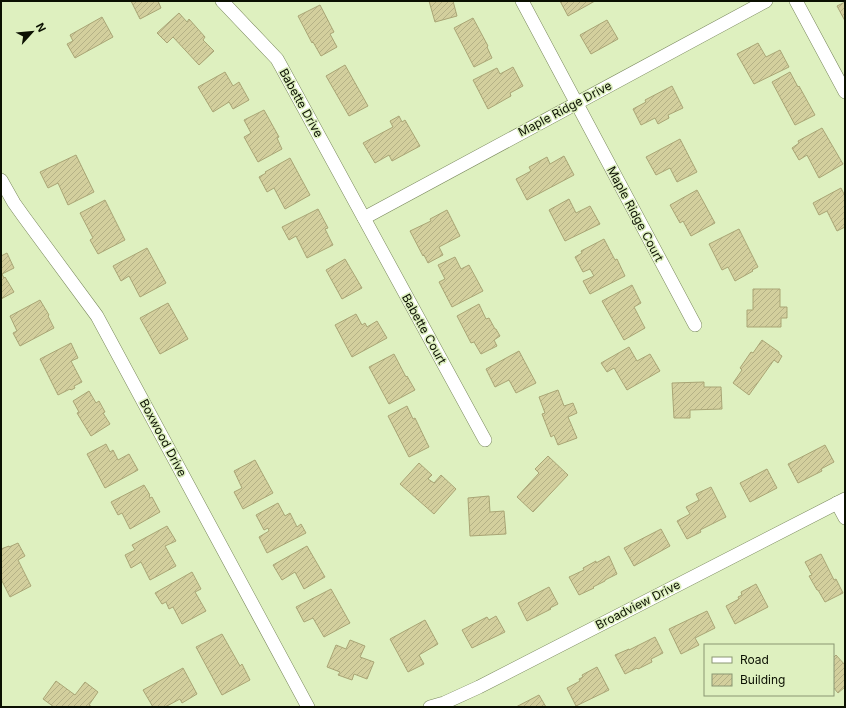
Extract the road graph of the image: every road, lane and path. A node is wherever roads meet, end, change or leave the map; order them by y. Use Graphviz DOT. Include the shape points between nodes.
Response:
graph roads {
  1 [pos="222,1"];
  2 [pos="522,1"];
  3 [pos="766,1"];
  4 [pos="796,1"];
  5 [pos="845,92"];
  6 [pos="576,103"];
  7 [pos="1,180"];
  8 [pos="364,218"];
  9 [pos="694,324"];
  10 [pos="485,440"];
  11 [pos="841,501"];
  12 [pos="845,518"];
  13 [pos="308,707"];
  14 [pos="430,707"];
  1 -- 8 [label="street, Babette Drive" via="277,59"];
  2 -- 6 [label="street, Maple Ridge Court"];
  3 -- 6 [label="street, Maple Ridge Drive"];
  4 -- 5 [label="street"];
  6 -- 8 [label="street, Maple Ridge Drive"];
  6 -- 9 [label="street, Maple Ridge Court"];
  7 -- 13 [label="street, Boxwood Drive" via="14,203 97,316"];
  8 -- 10 [label="street, Babette Court"];
  11 -- 12 [label="street"];
  11 -- 14 [label="street, Broadview Drive" via="479,687"];
}
